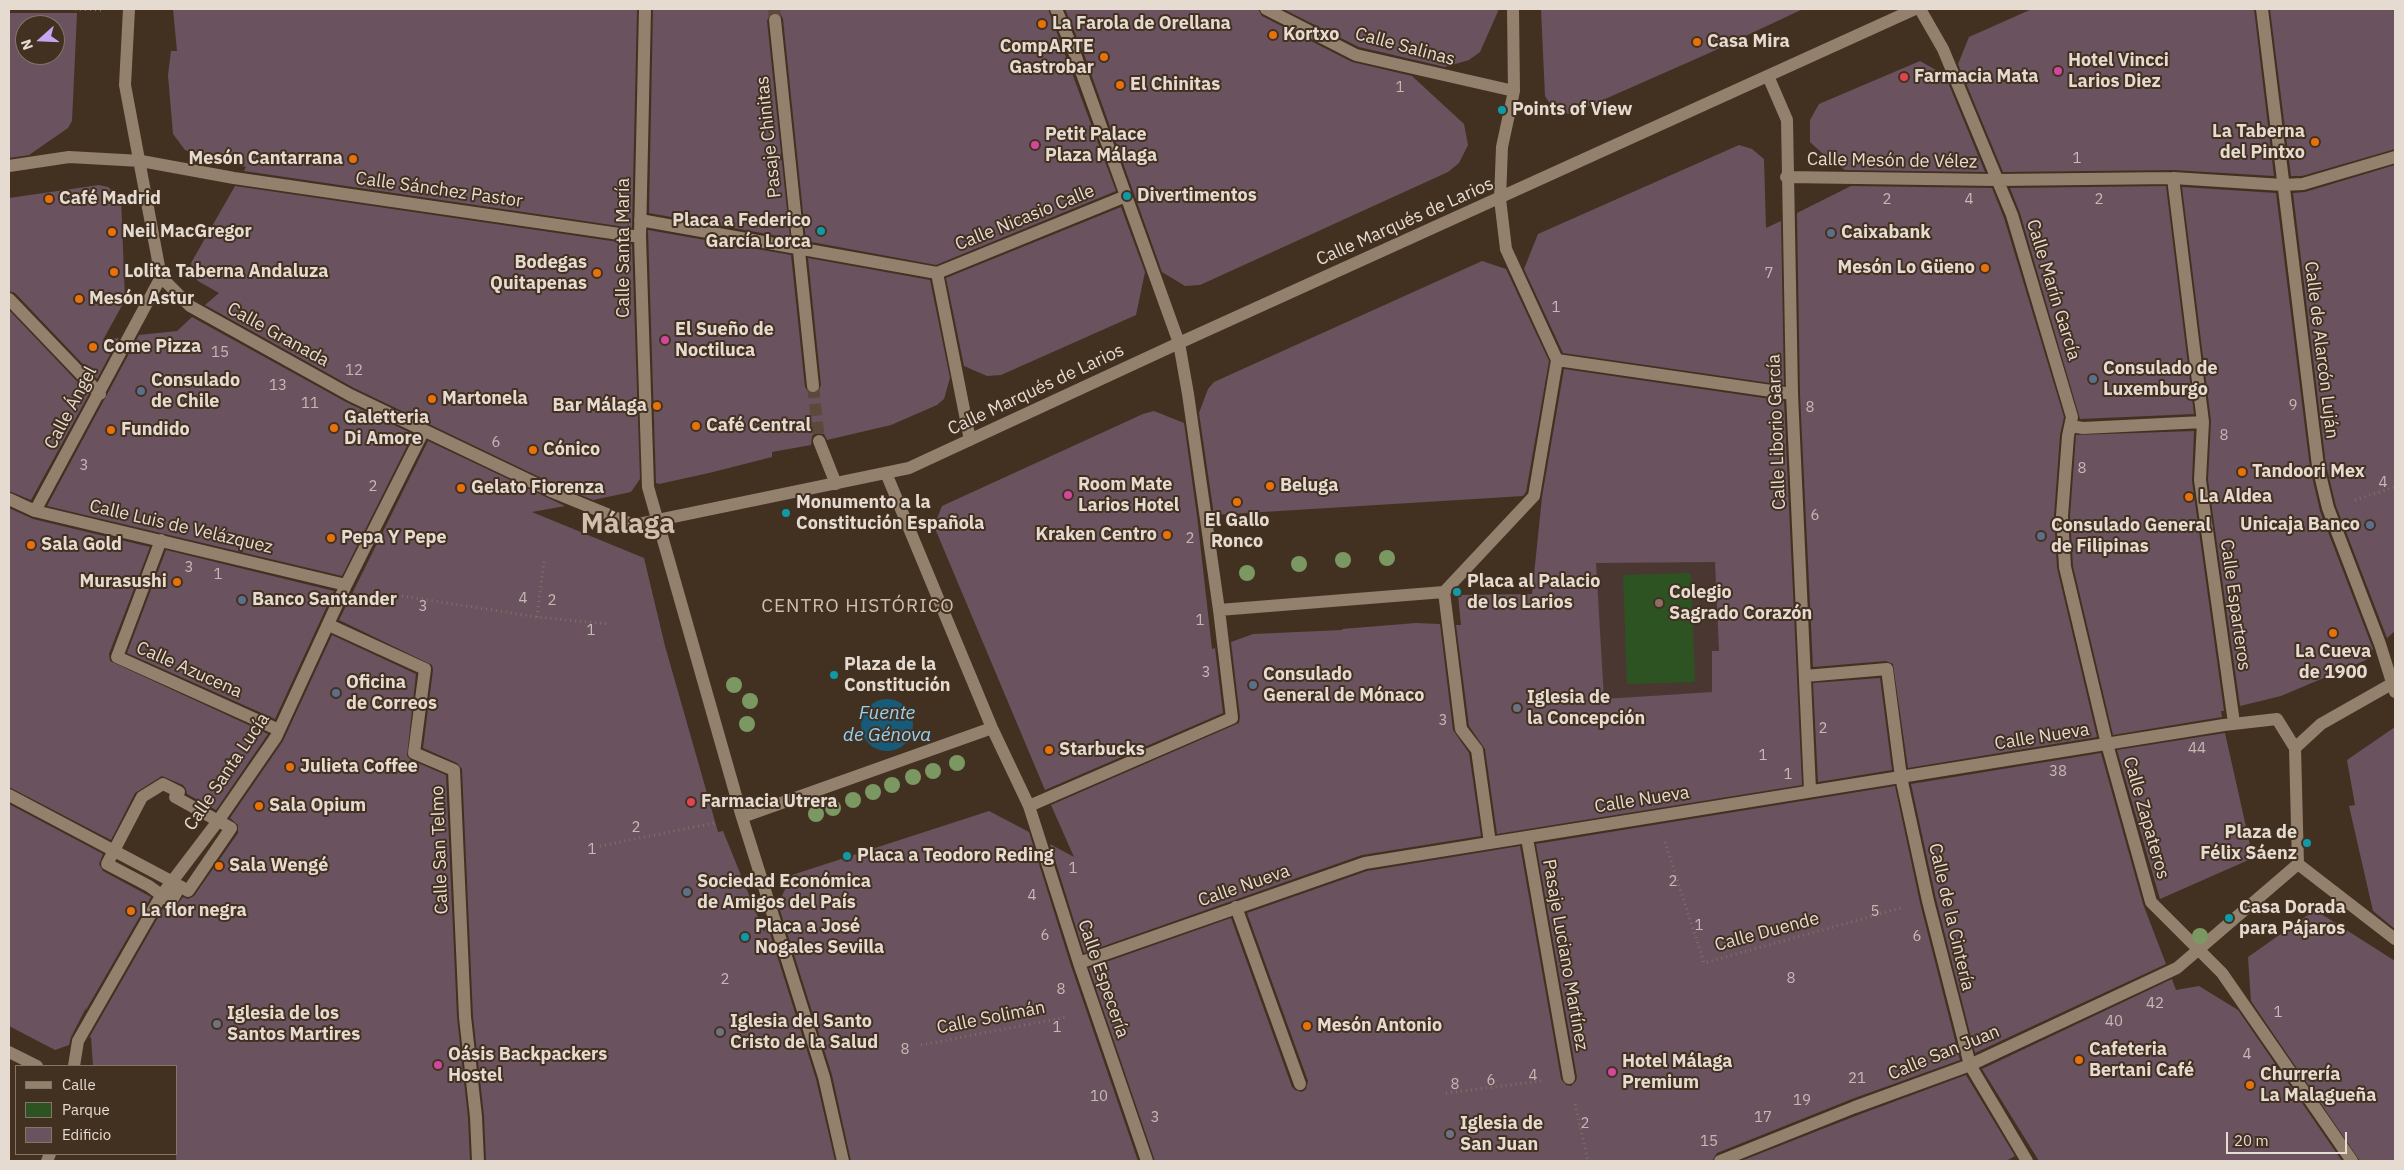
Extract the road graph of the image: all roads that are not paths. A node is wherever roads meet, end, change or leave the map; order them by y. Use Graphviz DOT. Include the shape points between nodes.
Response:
graph roads {
  1 [pos="130,9"];
  2 [pos="645,9"];
  3 [pos="1056,9"];
  4 [pos="1266,9"];
  5 [pos="1514,9"];
  6 [pos="1915,9"];
  7 [pos="1920,9"];
  8 [pos="2262,9"];
  9 [pos="775,20"];
  10 [pos="1768,76"];
  11 [pos="1514,91"];
  12 [pos="2395,157"];
  13 [pos="141,161"];
  14 [pos="9,166"];
  15 [pos="1786,177"];
  16 [pos="2173,178"];
  17 [pos="1998,180"];
  18 [pos="2283,185"];
  19 [pos="1126,196"];
  20 [pos="1500,199"];
  21 [pos="640,220"];
  22 [pos="640,237"];
  23 [pos="798,250"];
  24 [pos="937,273"];
  25 [pos="161,277"];
  26 [pos="9,298"];
  27 [pos="1179,343"];
  28 [pos="1556,360"];
  29 [pos="813,386"];
  30 [pos="100,394"];
  31 [pos="1792,394"];
  32 [pos="2203,422"];
  33 [pos="2070,426"];
  34 [pos="424,430"];
  35 [pos="970,440"];
  36 [pos="819,441"];
  37 [pos="886,473"];
  38 [pos="836,484"];
  39 [pos="9,499"];
  40 [pos="36,511"];
  41 [pos="658,520"];
  42 [pos="634,525"];
  43 [pos="161,540"];
  44 [pos="346,585"];
  45 [pos="1444,592"];
  46 [pos="1219,610"];
  47 [pos="329,625"];
  48 [pos="1805,676"];
  49 [pos="2394,686"];
  50 [pos="2229,724"];
  51 [pos="992,728"];
  52 [pos="279,730"];
  53 [pos="2107,744"];
  54 [pos="2295,748"];
  55 [pos="1901,777"];
  56 [pos="1810,790"];
  57 [pos="9,795"];
  58 [pos="1029,806"];
  59 [pos="742,816"];
  60 [pos="218,821"];
  61 [pos="1528,838"];
  62 [pos="1490,843"];
  63 [pos="113,850"];
  64 [pos="2298,864"];
  65 [pos="171,882"];
  66 [pos="161,896"];
  67 [pos="1236,907"];
  68 [pos="2395,939"];
  69 [pos="2199,949"];
  70 [pos="1079,963"];
  71 [pos="9,1052"];
  72 [pos="35,1065"];
  73 [pos="74,1065"];
  74 [pos="1970,1065"];
  75 [pos="1569,1078"];
  76 [pos="1300,1084"];
  77 [pos="478,1161"];
  78 [pos="843,1161"];
  79 [pos="1147,1161"];
  80 [pos="1720,1161"];
  81 [pos="2026,1161"];
  82 [pos="2352,1161"];
  1 -- 13 [label="street" via="125,85"];
  2 -- 21 [label="street, Calle Santa María"];
  3 -- 19 [label="street"];
  4 -- 11 [label="street, Calle Salinas" via="1356,55"];
  5 -- 11 [label="street"];
  6 -- 10 [label="street, Calle Marqués de Larios"];
  7 -- 17 [label="street, Calle Marín García" via="1942,49"];
  8 -- 18 [label="street, Calle de Alarcón Luján"];
  9 -- 23 [label="street, Pasaje Chinitas"];
  10 -- 15 [label="street, Calle Liborio García" via="1787,120"];
  10 -- 20 [label="street, Calle Marqués de Larios"];
  11 -- 20 [label="street" via="1502,147"];
  12 -- 18 [label="street, Calle Mesón de Vélez" via="2303,184"];
  13 -- 14 [label="street, Calle Sánchez Pastor" via="69,157"];
  13 -- 22 [label="street, Calle Sánchez Pastor" via="234,178"];
  13 -- 25 [label="street"];
  15 -- 17 [label="street, Calle Mesón de Vélez"];
  15 -- 31 [label="street, Calle Liborio García"];
  16 -- 17 [label="street, Calle Mesón de Vélez"];
  16 -- 18 [label="street, Calle Mesón de Vélez"];
  16 -- 32 [label="street, Calle Esparteros"];
  17 -- 33 [label="street, Calle Marín García" via="2012,215 2072,417"];
  18 -- 49 [label="street, Calle de Alarcón Luján" via="2318,466 2328,508"];
  19 -- 24 [label="street, Calle Nicasio Calle"];
  19 -- 27 [label="street"];
  20 -- 27 [label="street, Calle Marqués de Larios"];
  20 -- 28 [label="street" via="1506,249"];
  21 -- 22 [label="street, Calle Santa María"];
  21 -- 23 [label="street"];
  22 -- 41 [label="street, Calle Santa María" via="648,487"];
  23 -- 24 [label="street"];
  23 -- 29 [label="street, Pasaje Chinitas"];
  24 -- 35 [label="street"];
  25 -- 30 [label="street, Calle Ángel"];
  25 -- 34 [label="street, Calle Granada" via="190,306 350,395"];
  26 -- 30 [label="street"];
  27 -- 35 [label="street, Calle Marqués de Larios"];
  27 -- 46 [label="street"];
  28 -- 31 [label="street"];
  28 -- 45 [label="street" via="1534,496"];
  30 -- 40 [label="street, Calle Ángel"];
  31 -- 48 [label="street, Calle Liborio García"];
  32 -- 33 [label="street"];
  32 -- 50 [label="street, Calle Esparteros" via="2200,480 2232,710"];
  33 -- 53 [label="street, Calle Marín García" via="2062,516 2063,550"];
  34 -- 42 [label="street, Calle Granada" via="554,492"];
  34 -- 44 [label="street, Calle Santa Lucía"];
  35 -- 37 [label="street, Calle Marqués de Larios" via="909,468"];
  36 -- 38 [label="street"];
  37 -- 38 [label="street, Calle Marqués de Larios"];
  37 -- 51 [label="street, Calle Especería"];
  38 -- 41 [label="street, Calle Marqués de Larios"];
  39 -- 40 [label="street, Calle Luis de Velázquez"];
  40 -- 43 [label="street, Calle Luis de Velázquez"];
  41 -- 42 [label="street, Calle Marqués de Larios"];
  41 -- 59 [label="street, Calle Santa María"];
  43 -- 44 [label="street, Calle Luis de Velázquez"];
  43 -- 52 [label="street, Calle Azucena" via="116,657"];
  44 -- 47 [label="street, Calle Santa Lucía"];
  45 -- 46 [label="street"];
  45 -- 62 [label="street" via="1461,728 1477,750"];
  46 -- 58 [label="street" via="1232,718"];
  47 -- 52 [label="street, Calle Santa Lucía"];
  47 -- 77 [label="street, Calle San Telmo" via="425,669 414,753 454,770 465,1017"];
  48 -- 55 [label="street, Calle de la Cintería" via="1887,669"];
  48 -- 56 [label="street, Calle Liborio García"];
  49 -- 54 [label="street" via="2321,724"];
  50 -- 53 [label="street, Calle Nueva"];
  50 -- 54 [label="street, Calle Nueva" via="2277,719"];
  51 -- 58 [label="street, Calle Especería"];
  51 -- 59 [label="street"];
  52 -- 60 [label="street, Calle Santa Lucía"];
  53 -- 55 [label="street, Calle Nueva"];
  53 -- 69 [label="street, Calle Zapateros" via="2151,902"];
  54 -- 64 [label="street"];
  55 -- 56 [label="street, Calle Nueva"];
  55 -- 74 [label="street, Calle de la Cintería" via="1928,901"];
  56 -- 61 [label="street, Calle Nueva"];
  57 -- 63 [label="street"];
  58 -- 70 [label="street, Calle Especería"];
  59 -- 78 [label="street, Calle Santa María" via="824,1077"];
  60 -- 63 [label="street" via="176,797 179,792 163,784 142,797"];
  60 -- 65 [label="street, Calle Santa Lucía"];
  60 -- 66 [label="street" via="231,828 188,891 180,886 171,902"];
  61 -- 62 [label="street, Calle Nueva"];
  61 -- 75 [label="street, Pasaje Luciano Martínez"];
  62 -- 67 [label="street, Calle Nueva" via="1365,863"];
  63 -- 65 [label="street"];
  63 -- 66 [label="street" via="107,864"];
  64 -- 68 [label="street"];
  64 -- 69 [label="street, Calle San Juan"];
  65 -- 66 [label="street, Calle Santa Lucía"];
  66 -- 73 [label="street, Calle Santa Lucía" via="78,1041"];
  67 -- 70 [label="street, Calle Nueva"];
  67 -- 76 [label="street"];
  69 -- 74 [label="street, Calle San Juan" via="2177,968"];
  69 -- 82 [label="street" via="2222,973"];
  70 -- 79 [label="street, Calle Especería"];
  71 -- 72 [label="street"];
  74 -- 80 [label="street, Calle San Juan"];
  74 -- 81 [label="street, Calle de la Cintería"];
}
